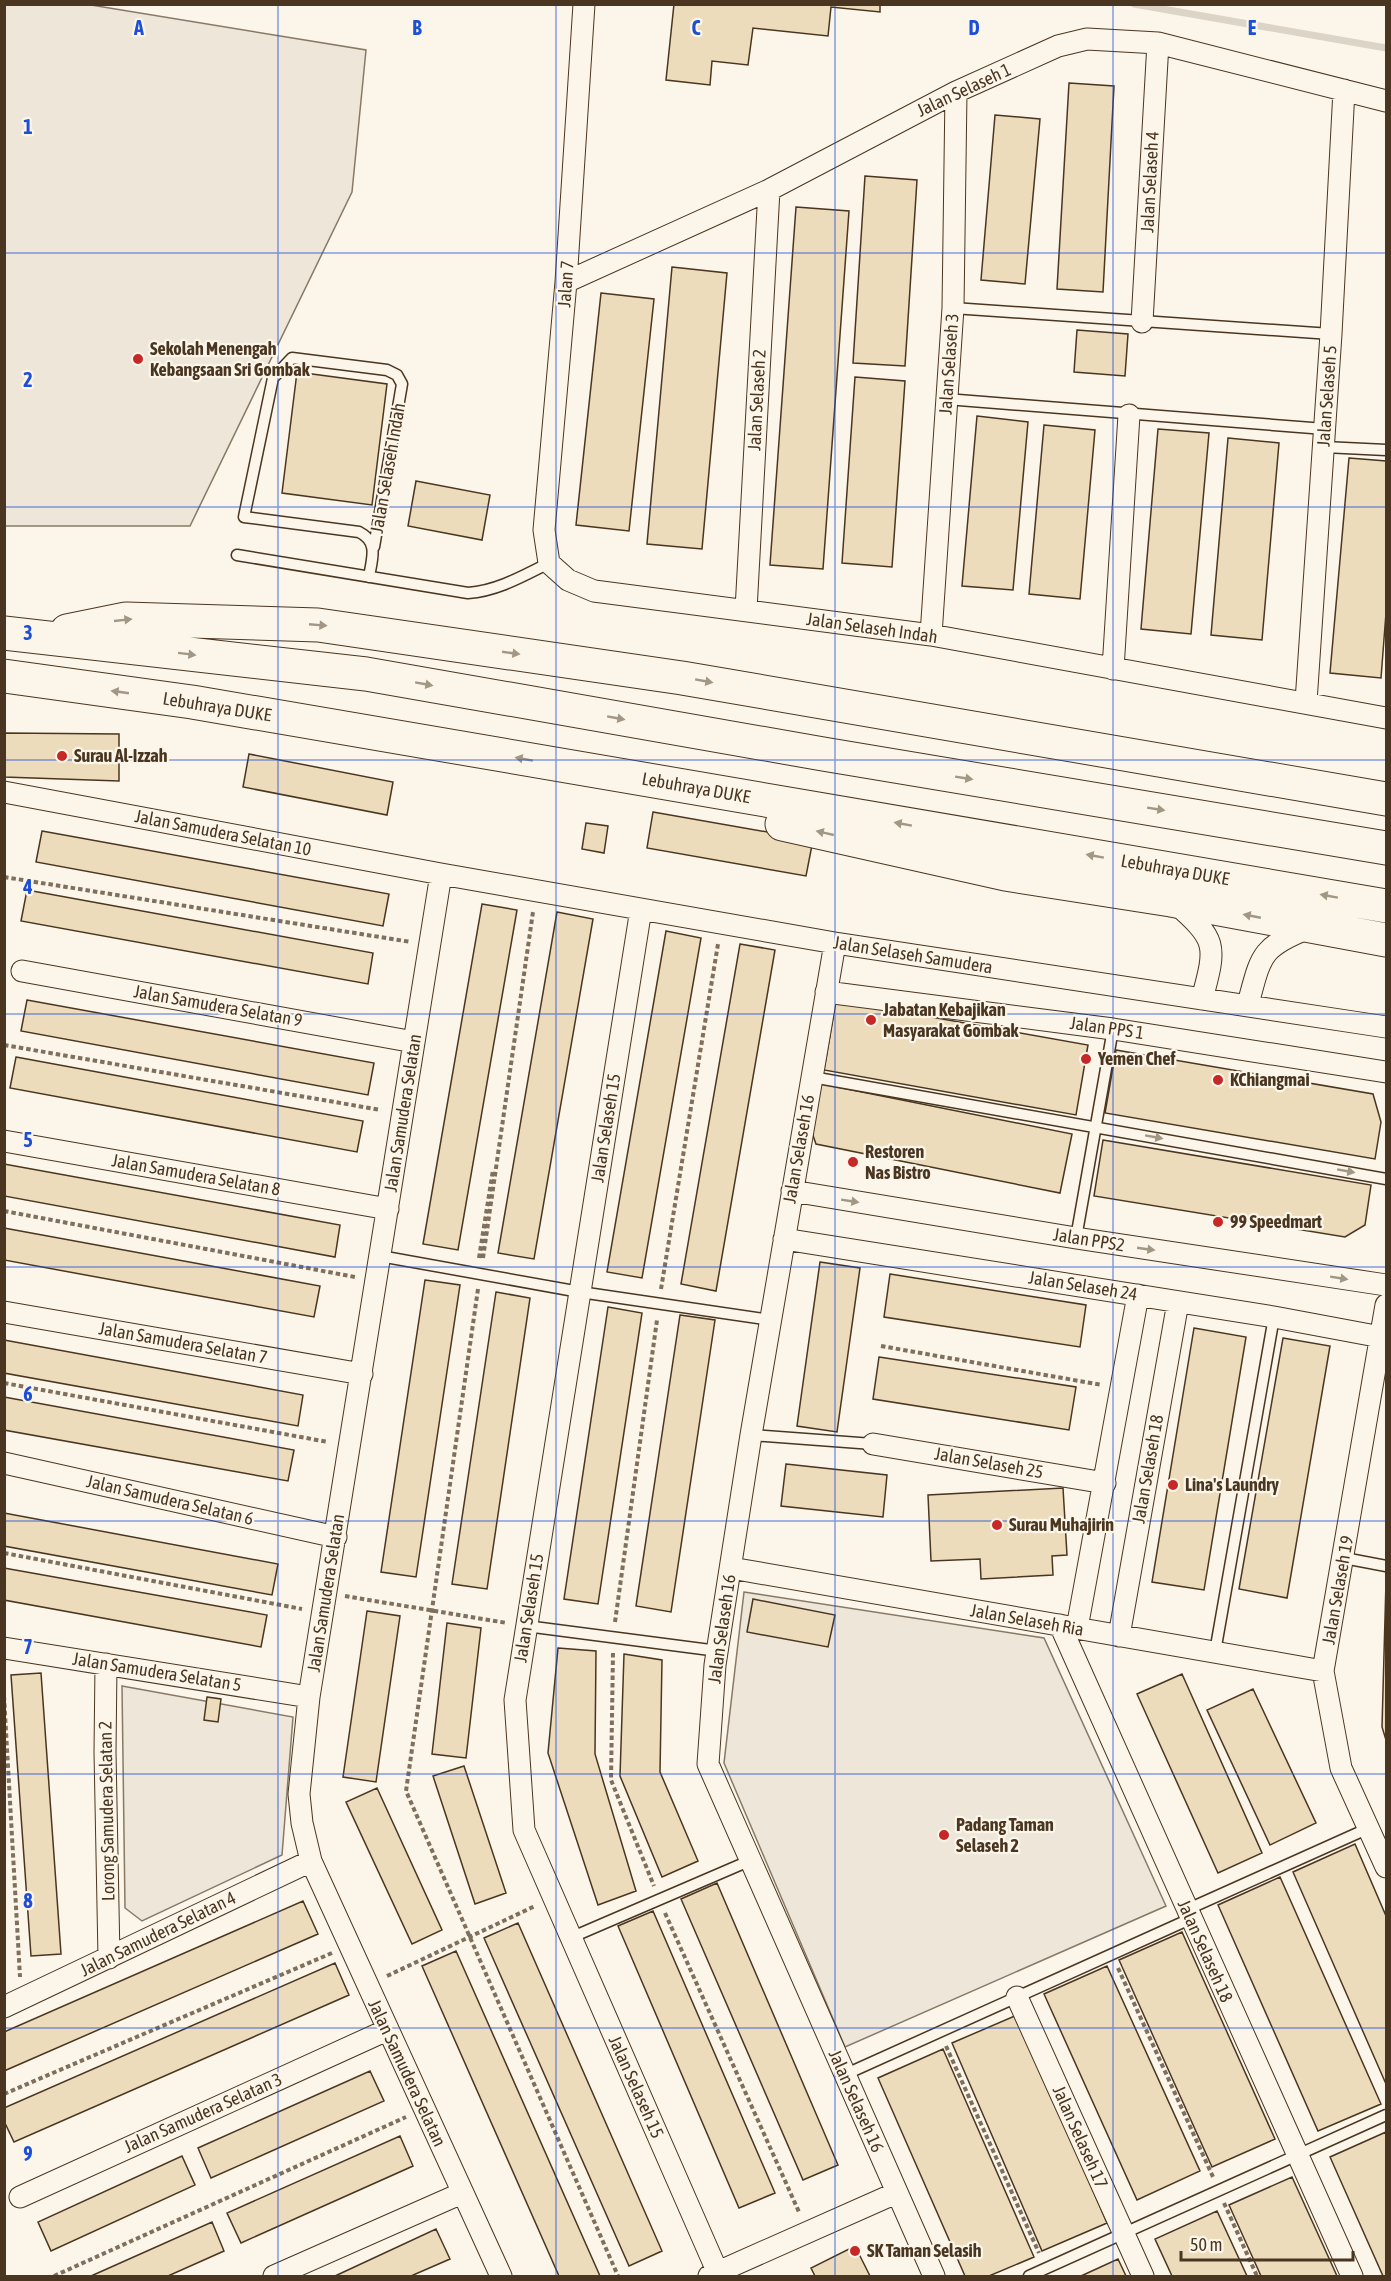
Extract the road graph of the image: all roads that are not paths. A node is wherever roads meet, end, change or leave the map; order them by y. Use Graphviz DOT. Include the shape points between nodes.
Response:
graph roads {
  1 [pos="584,4"];
  2 [pos="1158,43"];
  3 [pos="1344,90"];
  4 [pos="956,92"];
  5 [pos="1386,101"];
  6 [pos="769,190"];
  7 [pos="567,282"];
  8 [pos="953,308"];
  9 [pos="1142,322"];
  10 [pos="1331,334"];
  11 [pos="946,399"];
  12 [pos="1129,415"];
  13 [pos="1325,438"];
  14 [pos="1386,450"];
  15 [pos="374,547"];
  16 [pos="237,555"];
  17 [pos="549,563"];
  18 [pos="369,577"];
  19 [pos="746,610"];
  20 [pos="4,633"];
  21 [pos="931,635"];
  22 [pos="46,638"];
  23 [pos="1113,669"];
  24 [pos="4,676"];
  25 [pos="1306,702"];
  26 [pos="1386,718"];
  27 [pos="556,765"];
  28 [pos="4,792"];
  29 [pos="1386,799"];
  30 [pos="1386,848"];
  31 [pos="441,874"];
  32 [pos="1172,900"];
  33 [pos="1386,906"];
  34 [pos="640,909"];
  35 [pos="1310,928"];
  36 [pos="1386,940"];
  37 [pos="835,943"];
  38 [pos="22,971"];
  39 [pos="826,992"];
  40 [pos="1202,999"];
  41 [pos="1248,1004"];
  42 [pos="1386,1027"];
  43 [pos="1113,1029"];
  44 [pos="414,1042"];
  45 [pos="1386,1072"];
  46 [pos="812,1077"];
  47 [pos="1096,1127"];
  48 [pos="4,1141"];
  49 [pos="1386,1179"];
  50 [pos="792,1191"];
  51 [pos="388,1209"];
  52 [pos="1076,1238"];
  53 [pos="784,1239"];
  54 [pos="380,1256"];
  55 [pos="1386,1285"];
  56 [pos="580,1292"];
  57 [pos="1138,1295"];
  58 [pos="1178,1302"];
  59 [pos="1386,1305"];
  60 [pos="4,1312"];
  61 [pos="1274,1317"];
  62 [pos="771,1320"];
  63 [pos="1381,1336"];
  64 [pos="362,1374"];
  65 [pos="751,1435"];
  66 [pos="873,1444"];
  67 [pos="4,1463"];
  68 [pos="1105,1483"];
  69 [pos="336,1537"];
  70 [pos="1344,1558"];
  71 [pos="1386,1566"];
  72 [pos="731,1568"];
  73 [pos="526,1626"];
  74 [pos="1068,1627"];
  75 [pos="1119,1636"];
  76 [pos="4,1647"];
  77 [pos="718,1651"];
  78 [pos="1215,1652"];
  79 [pos="106,1664"];
  80 [pos="1323,1671"];
  81 [pos="309,1697"];
  82 [pos="1369,1828"];
  83 [pos="311,1861"];
  84 [pos="749,1861"];
  85 [pos="1386,1867"];
  86 [pos="1188,1915"];
  87 [pos="570,1938"];
  88 [pos="109,1958"];
  89 [pos="1017,1997"];
  90 [pos="13,2003"];
  91 [pos="387,2030"];
  92 [pos="844,2075"];
  93 [pos="1386,2115"];
  94 [pos="1297,2156"];
  95 [pos="462,2193"];
  96 [pos="896,2193"];
  97 [pos="20,2197"];
  98 [pos="1124,2234"];
  99 [pos="714,2275"];
  100 [pos="274,2277"];
  101 [pos="501,2277"];
  102 [pos="934,2277"];
  103 [pos="1029,2277"];
  104 [pos="1143,2277"];
  105 [pos="1352,2277"];
  1 -- 7 [label="street, Jalan 7"];
  2 -- 3 [label="street, Jalan Selaseh 1"];
  2 -- 4 [label="street, Jalan Selaseh 1" via="1087,39 1058,46"];
  2 -- 9 [label="street, Jalan Selaseh 4"];
  3 -- 5 [label="street, Jalan Selaseh 1"];
  3 -- 10 [label="street, Jalan Selaseh 5"];
  4 -- 6 [label="street, Jalan Selaseh 1"];
  4 -- 8 [label="street, Jalan Selaseh 3"];
  6 -- 7 [label="street, Jalan Selaseh 1"];
  6 -- 19 [label="street, Jalan Selaseh 2"];
  7 -- 17 [label="street, Jalan 7" via="544,530"];
  8 -- 9 [label="lane"];
  8 -- 11 [label="street, Jalan Selaseh 3"];
  9 -- 10 [label="lane"];
  10 -- 13 [label="street, Jalan Selaseh 5"];
  11 -- 12 [label="lane"];
  11 -- 21 [label="street, Jalan Selaseh 3"];
  12 -- 13 [label="lane"];
  12 -- 23 [label="street"];
  13 -- 14 [label="lane"];
  13 -- 25 [label="street, Jalan Selaseh 5"];
  15 -- 15 [label="lane, Jalan Selaseh Indah" via="370,537 359,532 244,517 273,378 292,358 387,370 397,375 402,384"];
  15 -- 18 [label="lane, Jalan Selaseh Indah"];
  16 -- 18 [label="lane"];
  17 -- 18 [label="lane" via="482,592"];
  17 -- 19 [label="street, Jalan Selaseh Indah" via="568,580 594,591"];
  19 -- 21 [label="street, Jalan Selaseh Indah"];
  20 -- 22 [label="highway"];
  21 -- 23 [label="street, Jalan Selaseh Indah"];
  22 -- 29 [label="highway, one-way" via="126,619 318,624 682,678"];
  22 -- 30 [label="highway, one-way" via="366,674"];
  23 -- 25 [label="street, Jalan Selaseh Indah"];
  27 -- 24 [label="highway, Lebuhraya DUKE, one-way" via="192,702"];
  25 -- 26 [label="street, Jalan Selaseh Indah"];
  32 -- 27 [label="highway, one-way" via="1005,874 789,825"];
  33 -- 27 [label="highway, Lebuhraya DUKE, one-way"];
  28 -- 31 [label="street, Jalan Samudera Selatan 10"];
  31 -- 34 [label="street, Jalan Selaseh Samudera"];
  31 -- 44 [label="street, Jalan Samudera Selatan"];
  35 -- 32 [label="highway, one-way"];
  32 -- 40 [label="street" via="1210,940 1213,959"];
  34 -- 37 [label="street, Jalan Selaseh Samudera"];
  34 -- 56 [label="street, Jalan Selaseh 15"];
  35 -- 36 [label="highway"];
  35 -- 41 [label="street" via="1280,939 1265,952"];
  37 -- 39 [label="street, Jalan Selaseh 16"];
  37 -- 40 [label="street, Jalan Selaseh Samudera"];
  38 -- 44 [label="street, Jalan Samudera Selatan 9"];
  39 -- 43 [label="street, Jalan PPS 1"];
  39 -- 46 [label="street, Jalan Selaseh 16"];
  40 -- 41 [label="street, Jalan Selaseh Samudera"];
  41 -- 42 [label="street, Jalan Selaseh Samudera"];
  43 -- 45 [label="street, Jalan PPS 1"];
  43 -- 47 [label="lane"];
  44 -- 51 [label="street, Jalan Samudera Selatan"];
  46 -- 47 [label="lane"];
  46 -- 50 [label="street, Jalan Selaseh 16"];
  47 -- 49 [label="lane, one-way"];
  47 -- 52 [label="lane"];
  48 -- 51 [label="street, Jalan Samudera Selatan 8"];
  50 -- 52 [label="street, Jalan PPS2, one-way"];
  50 -- 53 [label="street, Jalan Selaseh 16"];
  51 -- 54 [label="street, Jalan Samudera Selatan"];
  52 -- 55 [label="street, Jalan PPS2, one-way"];
  53 -- 57 [label="street, Jalan Selaseh 24"];
  53 -- 62 [label="street, Jalan Selaseh 16"];
  54 -- 56 [label="lane"];
  54 -- 64 [label="street, Jalan Samudera Selatan"];
  56 -- 62 [label="lane"];
  56 -- 73 [label="street, Jalan Selaseh 15"];
  57 -- 58 [label="street, Jalan Selaseh 24"];
  57 -- 68 [label="street"];
  58 -- 61 [label="street, Jalan Selaseh 24"];
  58 -- 75 [label="street, Jalan Selaseh 18"];
  59 -- 63 [label="street, Jalan Selaseh 19"];
  60 -- 64 [label="street, Jalan Samudera Selatan 7"];
  61 -- 63 [label="street, Jalan Selaseh 24"];
  61 -- 78 [label="lane"];
  62 -- 65 [label="street, Jalan Selaseh 16"];
  63 -- 70 [label="street, Jalan Selaseh 19"];
  64 -- 69 [label="street, Jalan Samudera Selatan"];
  65 -- 66 [label="lane"];
  65 -- 72 [label="street, Jalan Selaseh 16"];
  66 -- 68 [label="street, Jalan Selaseh 25"];
  67 -- 69 [label="street, Jalan Samudera Selatan 6"];
  68 -- 74 [label="street"];
  69 -- 81 [label="street, Jalan Samudera Selatan"];
  70 -- 71 [label="lane"];
  70 -- 80 [label="street, Jalan Selaseh 19"];
  72 -- 74 [label="street, Jalan Selaseh Ria"];
  72 -- 77 [label="street, Jalan Selaseh 16"];
  73 -- 77 [label="lane"];
  73 -- 87 [label="street, Jalan Selaseh 15" via="514,1700 524,1830"];
  74 -- 75 [label="street, Jalan Selaseh Ria"];
  74 -- 86 [label="street, Jalan Selaseh 18"];
  75 -- 78 [label="street, Jalan Selaseh Ria"];
  76 -- 79 [label="street, Jalan Samudera Selatan 5"];
  77 -- 84 [label="street, Jalan Selaseh 16" via="708,1764"];
  78 -- 80 [label="street, Jalan Selaseh Ria"];
  79 -- 81 [label="street, Jalan Samudera Selatan 5"];
  79 -- 88 [label="street, Lorong Samudera Selatan 2"];
  80 -- 82 [label="street, Jalan Selaseh 19" via="1341,1768"];
  81 -- 83 [label="street, Jalan Samudera Selatan" via="299,1794"];
  82 -- 85 [label="street, Jalan Selaseh 19"];
  82 -- 86 [label="lane"];
  83 -- 88 [label="street, Jalan Samudera Selatan 4"];
  83 -- 91 [label="street, Jalan Samudera Selatan"];
  84 -- 87 [label="lane"];
  84 -- 92 [label="street, Jalan Selaseh 16"];
  86 -- 89 [label="lane"];
  86 -- 94 [label="street, Jalan Selaseh 18"];
  87 -- 99 [label="street, Jalan Selaseh 15"];
  88 -- 90 [label="street, Jalan Samudera Selatan 4"];
  89 -- 92 [label="lane"];
  89 -- 98 [label="street, Jalan Selaseh 17"];
  91 -- 95 [label="street, Jalan Samudera Selatan"];
  91 -- 97 [label="street, Jalan Samudera Selatan 3"];
  92 -- 96 [label="street, Jalan Selaseh 16"];
  93 -- 94 [label="lane"];
  94 -- 98 [label="lane"];
  94 -- 105 [label="street, Jalan Selaseh 18"];
  95 -- 100 [label="street"];
  95 -- 101 [label="street, Jalan Samudera Selatan"];
  96 -- 99 [label="street"];
  96 -- 102 [label="street, Jalan Selaseh 16"];
  98 -- 103 [label="lane"];
  98 -- 104 [label="street, Jalan Selaseh 17"];
}
